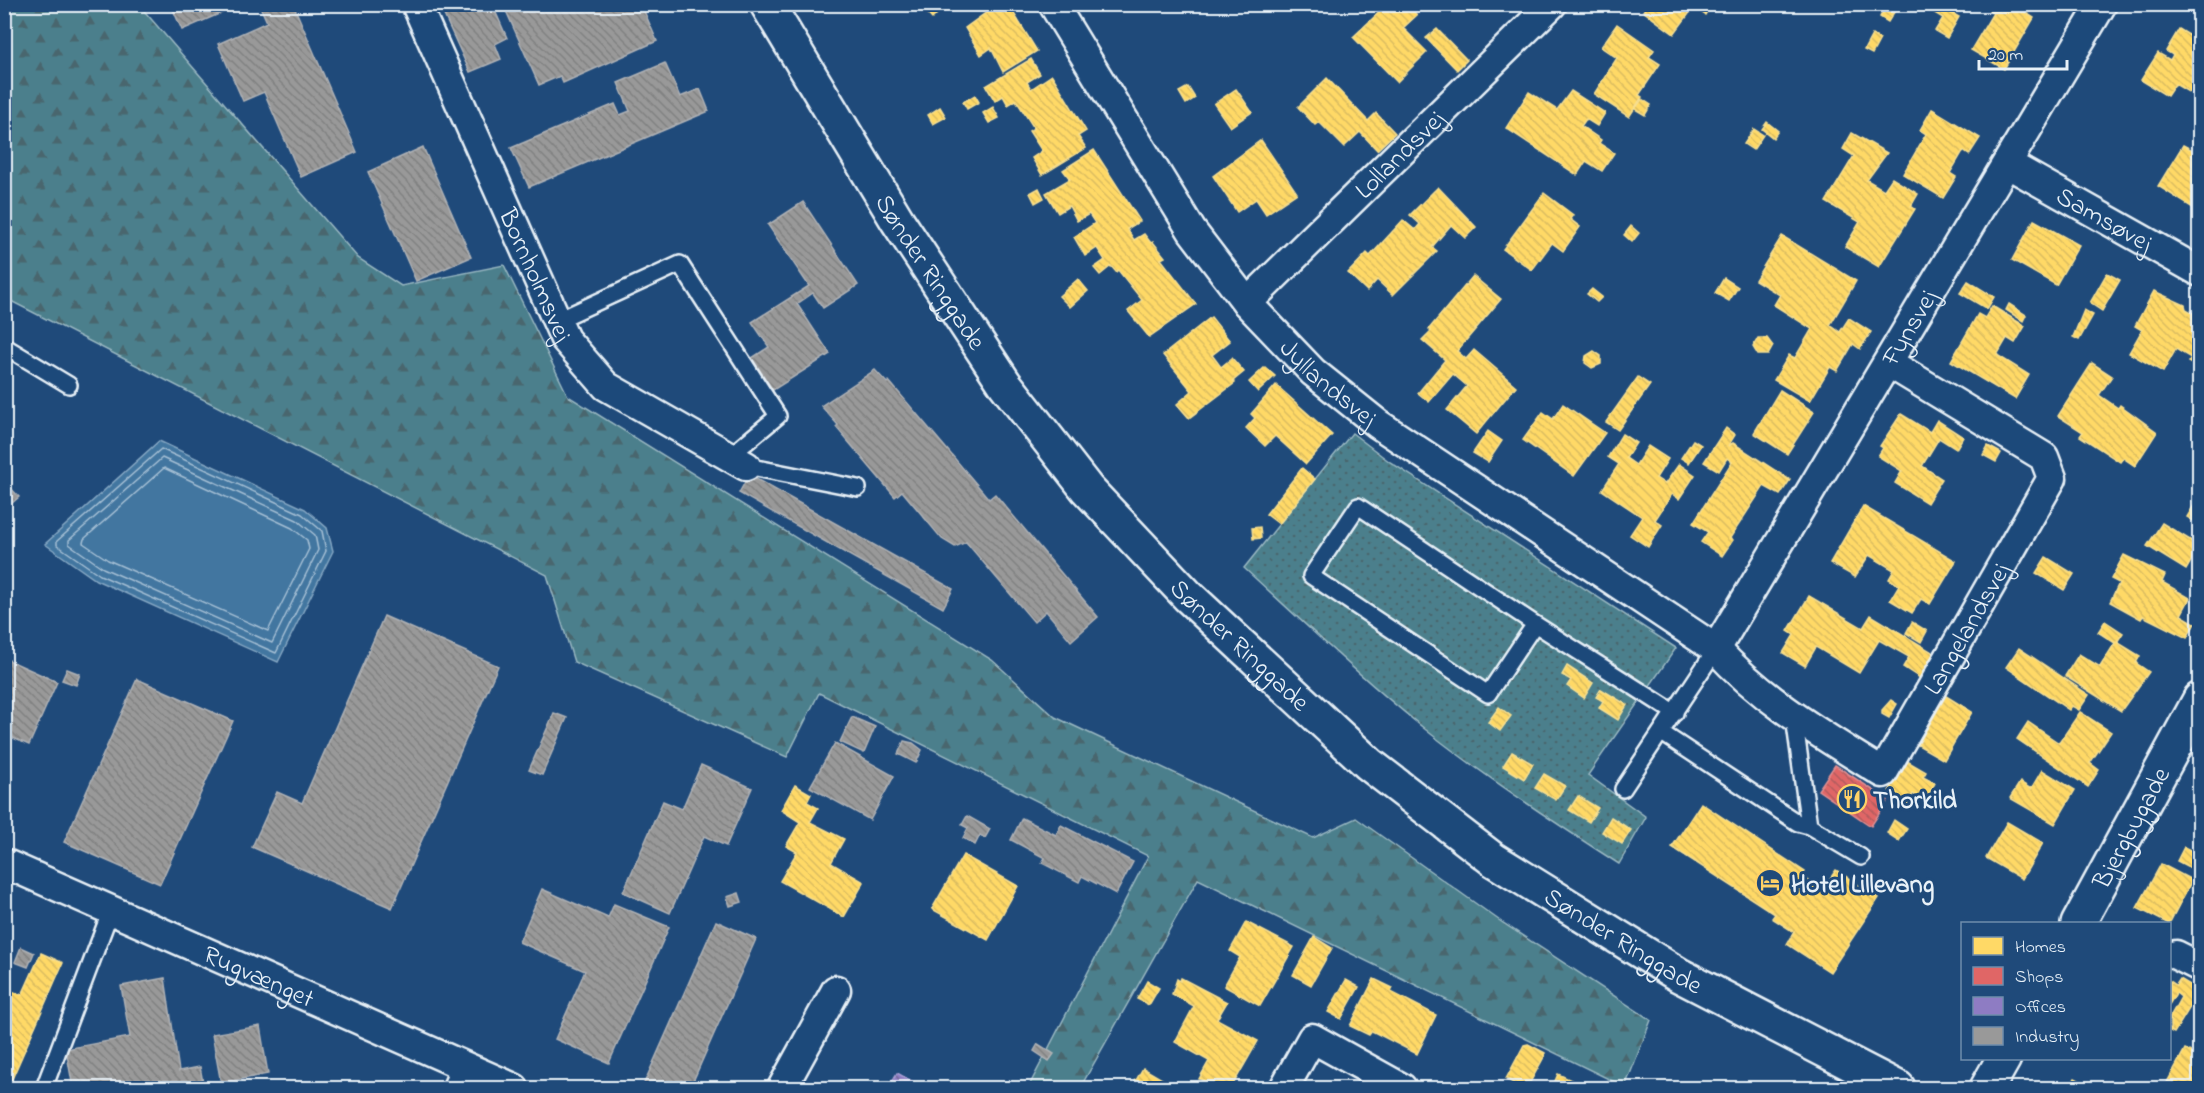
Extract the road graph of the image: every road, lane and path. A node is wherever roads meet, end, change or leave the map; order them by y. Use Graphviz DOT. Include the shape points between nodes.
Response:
graph roads {
  1 [pos="416,4"];
  2 [pos="767,4"];
  3 [pos="1053,4"];
  4 [pos="1552,4"];
  5 [pos="2102,4"];
  6 [pos="2008,164"];
  7 [pos="2199,272"];
  8 [pos="1247,303"];
  9 [pos="556,321"];
  10 [pos="4,346"];
  11 [pos="1889,363"];
  12 [pos="69,385"];
  13 [pos="738,461"];
  14 [pos="858,488"];
  15 [pos="1535,624"];
  16 [pos="1716,650"];
  17 [pos="2199,699"];
  18 [pos="1675,713"];
  19 [pos="1794,717"];
  20 [pos="1662,733"];
  21 [pos="1623,789"];
  22 [pos="1809,826"];
  23 [pos="1861,857"];
  24 [pos="4,862"];
  25 [pos="111,910"];
  26 [pos="2079,922"];
  27 [pos="836,990"];
  28 [pos="2003,1060"];
  29 [pos="455,1077"];
  30 [pos="1892,1085"];
  31 [pos="44,1089"];
  32 [pos="514,1089"];
  33 [pos="782,1089"];
  34 [pos="1284,1089"];
  35 [pos="1402,1089"];
  36 [pos="1987,1089"];
  1 -- 9 [label="street, Bornholmsvej"];
  2 -- 30 [label="street, Sønder Ringgade" via="897,220 1005,384 1087,489 1188,596 1369,764 1494,860 1680,975"];
  3 -- 8 [label="street, Jyllandsvej" via="1191,231"];
  4 -- 8 [label="street, Lollandsvej"];
  5 -- 6 [label="street, Fynsvej"];
  6 -- 7 [label="street, Samsøvej"];
  6 -- 11 [label="street, Fynsvej"];
  8 -- 16 [label="street, Jyllandsvej" via="1313,372 1378,424"];
  9 -- 13 [label="street, Bornholmsvej" via="565,339 606,386"];
  9 -- 13 [label="lane" via="680,264 778,416"];
  10 -- 12 [label="lane"];
  11 -- 16 [label="street, Fynsvej"];
  11 -- 19 [label="street, Langelandsvej" via="2044,457 2052,478 1883,773"];
  13 -- 14 [label="lane"];
  15 -- 15 [label="lane" via="1358,506 1311,576 1488,694"];
  15 -- 18 [label="lane"];
  16 -- 18 [label="lane"];
  16 -- 19 [label="street, Langelandsvej" via="1741,677"];
  17 -- 26 [label="street, Bjergbygade"];
  18 -- 20 [label="lane"];
  19 -- 22 [label="lane"];
  20 -- 21 [label="lane"];
  20 -- 22 [label="lane" via="1798,823"];
  22 -- 23 [label="lane"];
  24 -- 25 [label="street, Rugvænget"];
  25 -- 29 [label="street, Rugvænget"];
  25 -- 31 [label="lane"];
  27 -- 33 [label="street"];
  28 -- 36 [label="street"];
  29 -- 32 [label="street, Rugvænget"];
  34 -- 35 [label="street" via="1312,1038"];
}
